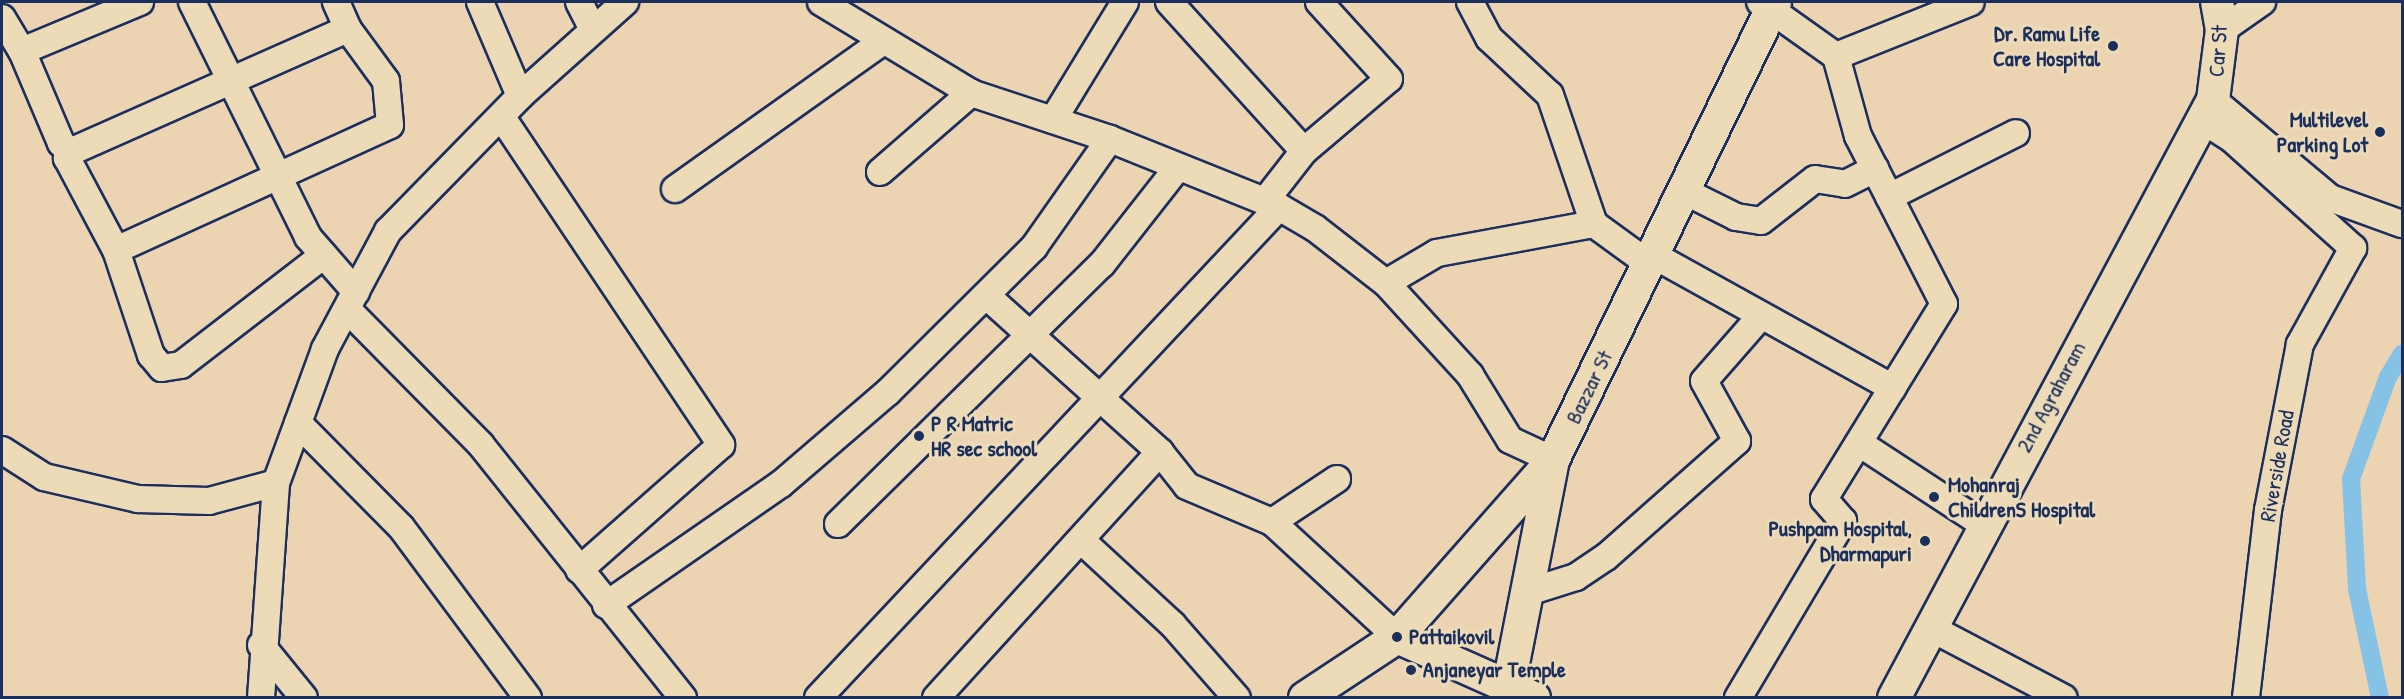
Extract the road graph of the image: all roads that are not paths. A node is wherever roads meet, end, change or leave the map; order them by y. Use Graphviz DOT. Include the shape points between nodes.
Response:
graph roads {
  1 [pos="140,2"];
  2 [pos="192,2"];
  3 [pos="336,2"];
  4 [pos="480,2"];
  5 [pos="579,2"];
  6 [pos="625,2"];
  7 [pos="821,2"];
  8 [pos="1125,2"];
  9 [pos="1169,2"];
  10 [pos="1319,2"];
  11 [pos="1470,2"];
  12 [pos="1971,2"];
  13 [pos="2262,2"];
  14 [pos="1769,4"];
  15 [pos="2220,16"];
  16 [pos="2,18"];
  17 [pos="348,29"];
  18 [pos="593,30"];
  19 [pos="882,42"];
  20 [pos="22,51"];
  21 [pos="1836,56"];
  22 [pos="232,83"];
  23 [pos="971,93"];
  24 [pos="520,96"];
  25 [pos="2207,110"];
  26 [pos="501,116"];
  27 [pos="1053,120"];
  28 [pos="2016,133"];
  29 [pos="1110,139"];
  30 [pos="1304,151"];
  31 [pos="70,152"];
  32 [pos="1178,167"];
  33 [pos="1875,169"];
  34 [pos="880,171"];
  35 [pos="279,177"];
  36 [pos="675,189"];
  37 [pos="1684,191"];
  38 [pos="1888,197"];
  39 [pos="1272,204"];
  40 [pos="1594,224"];
  41 [pos="2403,224"];
  42 [pos="116,250"];
  43 [pos="324,255"];
  44 [pos="1651,260"];
  45 [pos="1386,283"];
  46 [pos="988,297"];
  47 [pos="351,301"];
  48 [pos="1761,316"];
  49 [pos="1031,337"];
  50 [pos="1893,388"];
  51 [pos="1100,400"];
  52 [pos="298,423"];
  53 [pos="1859,444"];
  54 [pos="2,450"];
  55 [pos="1160,452"];
  56 [pos="1553,460"];
  57 [pos="1337,479"];
  58 [pos="276,483"];
  59 [pos="1272,522"];
  60 [pos="838,524"];
  61 [pos="1983,524"];
  62 [pos="1081,540"];
  63 [pos="579,570"];
  64 [pos="1526,592"];
  65 [pos="606,604"];
  66 [pos="1931,628"];
  67 [pos="1397,638"];
  68 [pos="261,645"];
  69 [pos="1516,693"];
  70 [pos="261,698"];
  71 [pos="304,698"];
  72 [pos="528,698"];
  73 [pos="683,698"];
  74 [pos="818,698"];
  75 [pos="936,698"];
  76 [pos="1237,698"];
  77 [pos="1305,698"];
  78 [pos="1738,698"];
  79 [pos="1894,698"];
  80 [pos="2064,698"];
  81 [pos="2246,698"];
  1 -- 20 [label="street"];
  2 -- 22 [label="street"];
  3 -- 17 [label="street"];
  4 -- 24 [label="street"];
  5 -- 18 [label="street"];
  6 -- 18 [label="street"];
  7 -- 19 [label="street"];
  8 -- 27 [label="street"];
  9 -- 30 [label="street"];
  10 -- 30 [label="street" via="1389,79"];
  11 -- 40 [label="street" via="1489,38 1550,95"];
  12 -- 21 [label="street"];
  13 -- 15 [label="street"];
  14 -- 21 [label="street"];
  14 -- 37 [label="main road, Bazzar St"];
  15 -- 25 [label="main road, Car St"];
  16 -- 20 [label="street"];
  17 -- 22 [label="street"];
  17 -- 35 [label="street" via="386,81 390,125"];
  18 -- 24 [label="street"];
  19 -- 23 [label="street"];
  19 -- 36 [label="street"];
  20 -- 31 [label="street" via="61,143"];
  21 -- 33 [label="street" via="1858,136"];
  22 -- 31 [label="street"];
  22 -- 35 [label="street"];
  23 -- 27 [label="street"];
  23 -- 34 [label="street"];
  24 -- 26 [label="street"];
  25 -- 41 [label="street" via="2330,198"];
  25 -- 61 [label="main road, 2nd Agraharam"];
  25 -- 81 [label="street, Riverside Road" via="2232,139 2353,248 2300,344 2268,510"];
  26 -- 47 [label="street" via="388,231"];
  26 -- 63 [label="street" via="721,445"];
  27 -- 29 [label="street"];
  28 -- 38 [label="street"];
  29 -- 32 [label="street"];
  29 -- 46 [label="street" via="1034,247"];
  30 -- 39 [label="street"];
  31 -- 42 [label="street" via="67,158"];
  32 -- 39 [label="street"];
  32 -- 49 [label="street" via="1102,264"];
  33 -- 37 [label="street" via="1845,184 1815,179 1761,220 1736,217"];
  33 -- 38 [label="street"];
  35 -- 42 [label="street"];
  35 -- 43 [label="street" via="308,237"];
  37 -- 44 [label="main road, Bazzar St"];
  38 -- 50 [label="street" via="1944,304"];
  39 -- 45 [label="street"];
  39 -- 51 [label="street"];
  40 -- 44 [label="street"];
  40 -- 45 [label="street" via="1437,254"];
  42 -- 43 [label="street" via="152,356 162,368 181,365"];
  43 -- 47 [label="street"];
  44 -- 48 [label="street"];
  44 -- 56 [label="main road, Bazzar St"];
  45 -- 56 [label="street" via="1470,375 1510,440"];
  46 -- 49 [label="street"];
  46 -- 65 [label="street" via="781,484"];
  47 -- 52 [label="street"];
  47 -- 63 [label="street" via="481,445"];
  48 -- 50 [label="street"];
  48 -- 64 [label="street" via="1704,381 1737,441 1606,557 1576,577"];
  49 -- 51 [label="street"];
  49 -- 60 [label="street"];
  50 -- 53 [label="street"];
  51 -- 55 [label="street"];
  51 -- 74 [label="street"];
  52 -- 58 [label="street"];
  52 -- 72 [label="street" via="401,527"];
  53 -- 61 [label="street"];
  53 -- 78 [label="street" via="1824,499 1843,521"];
  54 -- 58 [label="street" via="44,477 138,499 209,501"];
  55 -- 59 [label="street" via="1187,486"];
  55 -- 62 [label="street"];
  56 -- 64 [label="main road"];
  56 -- 67 [label="main road, Bazzar St"];
  57 -- 59 [label="street"];
  58 -- 68 [label="street"];
  59 -- 67 [label="street"];
  61 -- 66 [label="main road, 2nd Agraharam"];
  62 -- 75 [label="street"];
  62 -- 76 [label="street" via="1173,625"];
  63 -- 65 [label="street"];
  64 -- 69 [label="main road"];
  65 -- 73 [label="street"];
  66 -- 79 [label="main road, 2nd Agraharam"];
  66 -- 80 [label="street"];
  67 -- 69 [label="main road"];
  67 -- 77 [label="main road, Bazzar St"];
  68 -- 70 [label="street"];
  68 -- 71 [label="street"];
}
